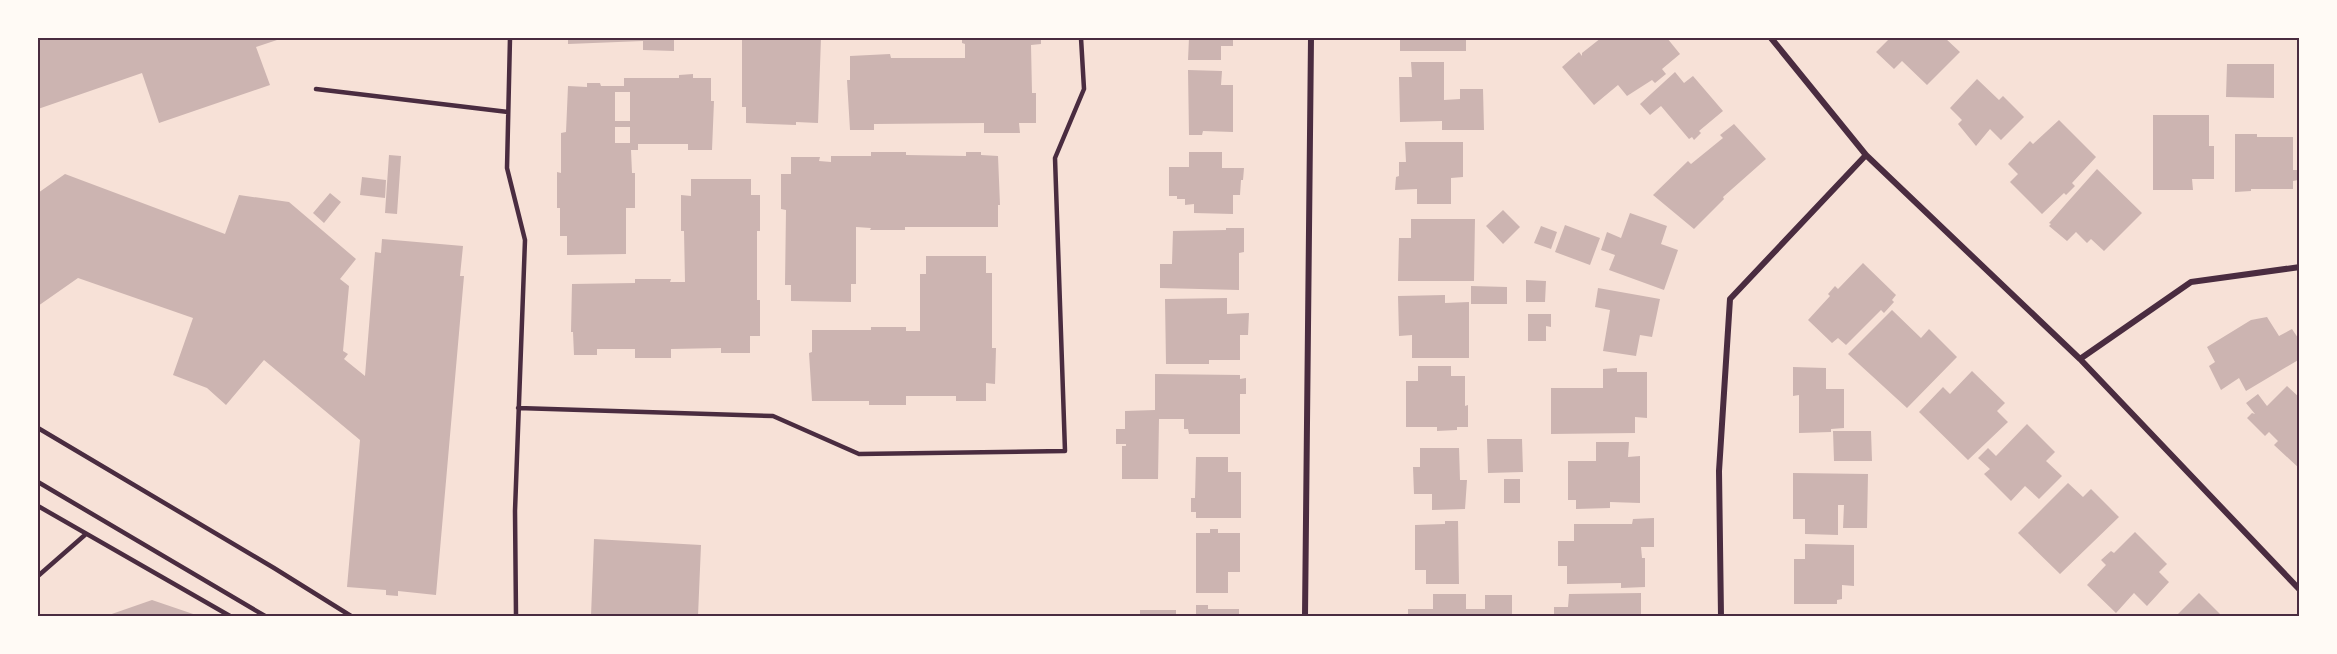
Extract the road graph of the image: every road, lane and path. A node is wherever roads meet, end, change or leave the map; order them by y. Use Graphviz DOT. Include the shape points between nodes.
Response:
graph roads {
  1 [pos="510,38"];
  2 [pos="1081,38"];
  3 [pos="1311,38"];
  4 [pos="1771,38"];
  5 [pos="316,89"];
  6 [pos="508,112"];
  7 [pos="1866,155"];
  8 [pos="2300,267"];
  9 [pos="2080,359"];
  10 [pos="519,408"];
  11 [pos="38,428"];
  12 [pos="38,482"];
  13 [pos="38,506"];
  14 [pos="86,534"];
  15 [pos="38,576"];
  16 [pos="2300,590"];
  17 [pos="230,616"];
  18 [pos="265,616"];
  19 [pos="351,616"];
  20 [pos="516,616"];
  21 [pos="1305,616"];
  22 [pos="1721,616"];
  1 -- 6 [label="lane"];
  2 -- 10 [label="lane" via="1084,89 1055,158 1065,451 859,454 773,416"];
  3 -- 21 [label="street"];
  4 -- 7 [label="street"];
  5 -- 6 [label="lane"];
  6 -- 10 [label="lane" via="507,168 525,240"];
  7 -- 9 [label="street"];
  7 -- 22 [label="street" via="1730,299 1719,471"];
  8 -- 9 [label="street" via="2191,282"];
  9 -- 16 [label="street"];
  10 -- 20 [label="lane"];
  11 -- 19 [label="lane"];
  12 -- 18 [label="lane"];
  13 -- 14 [label="lane"];
  14 -- 15 [label="lane"];
  14 -- 17 [label="lane"];
}
